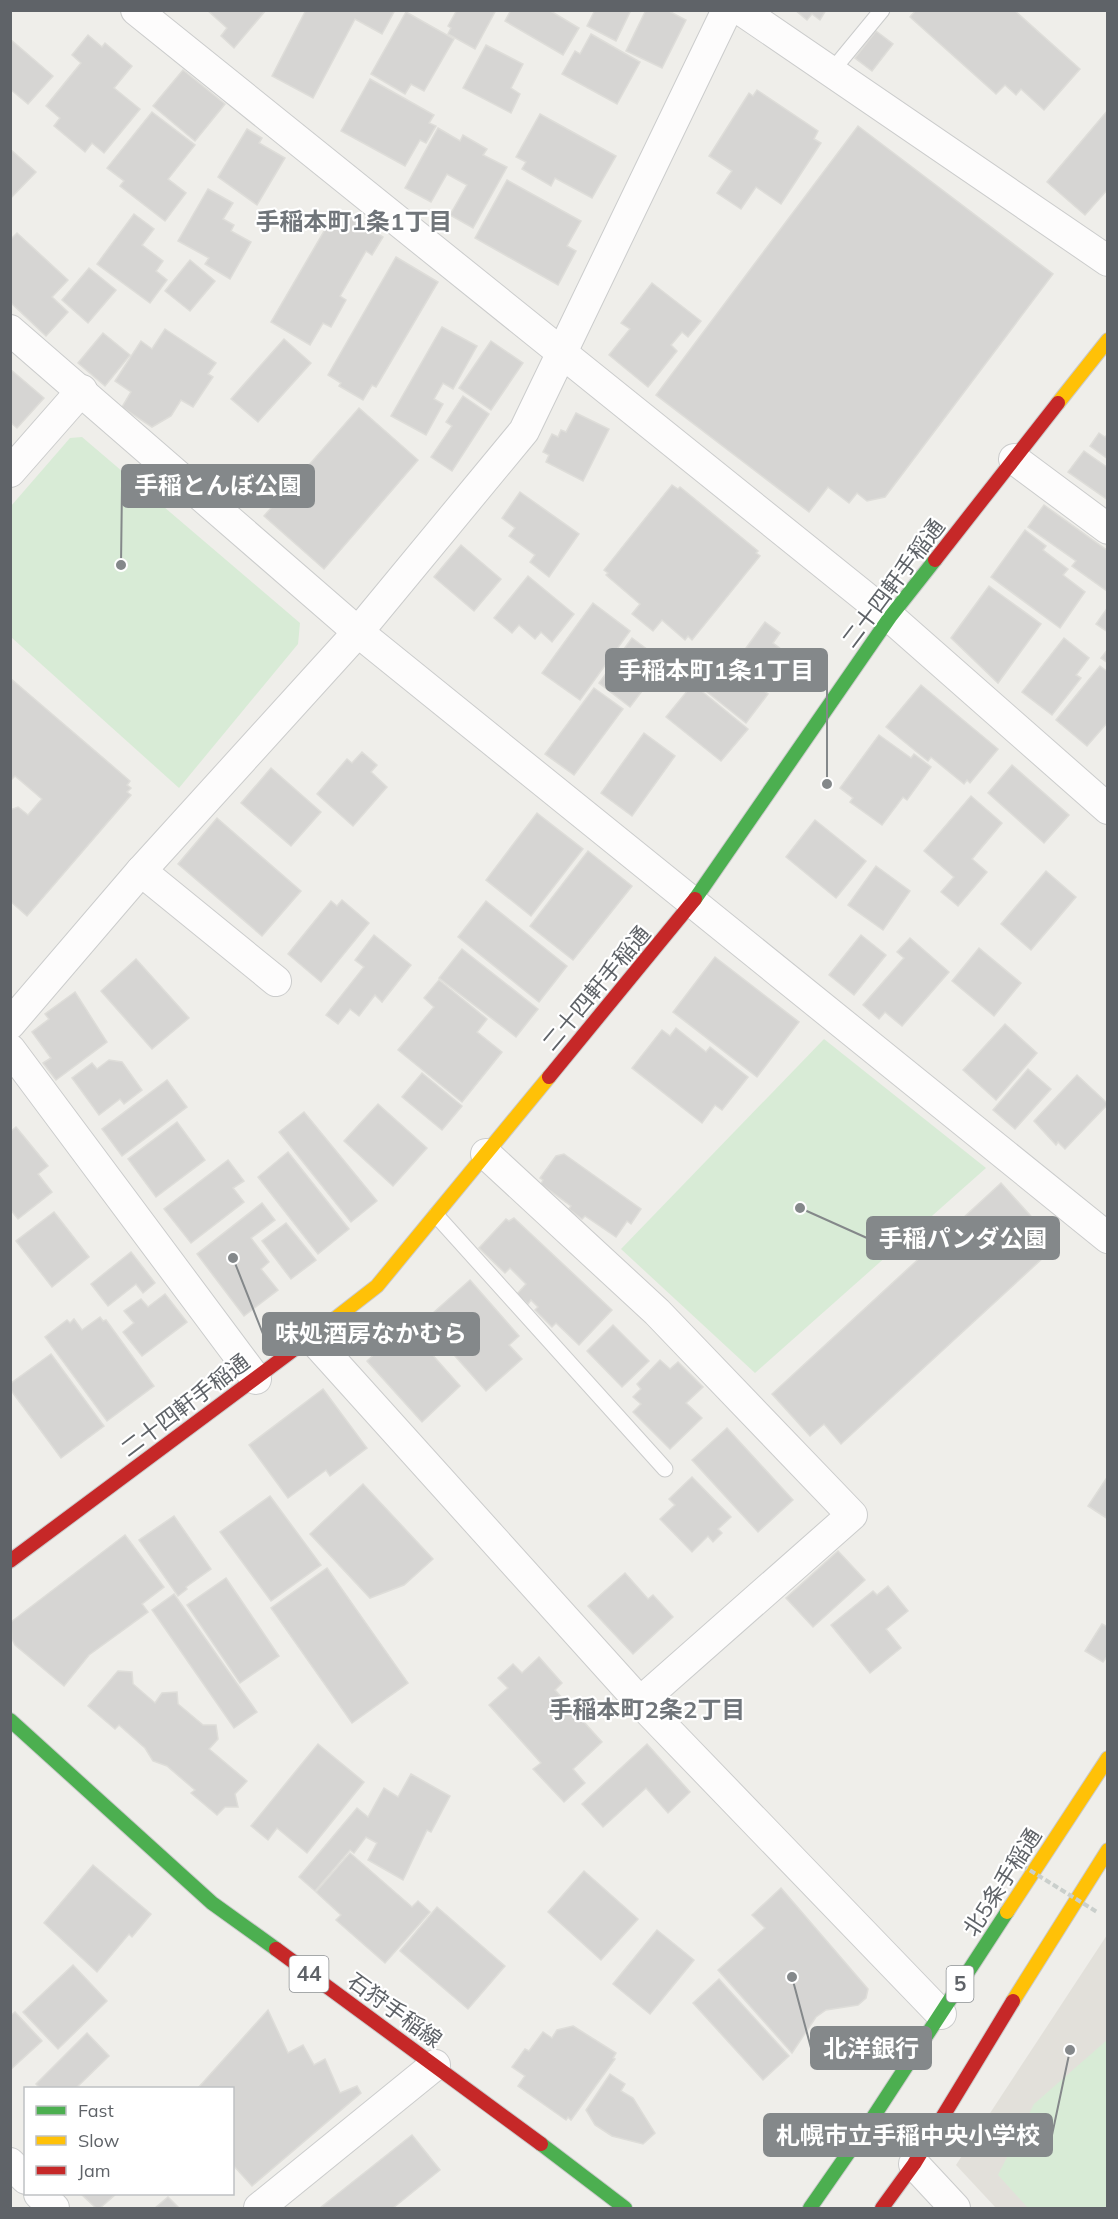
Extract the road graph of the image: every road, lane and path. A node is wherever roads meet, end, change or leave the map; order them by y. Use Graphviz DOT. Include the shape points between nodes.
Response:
graph roads {
  1 [pos="136,10"];
  2 [pos="727,10"];
  3 [pos="741,10"];
  4 [pos="882,10"];
  5 [pos="831,72"];
  6 [pos="1107,261"];
  7 [pos="10,330"];
  8 [pos="1107,340"];
  9 [pos="563,351"];
  10 [pos="82,390"];
  11 [pos="1014,459"];
  12 [pos="10,472"];
  13 [pos="1107,529"];
  14 [pos="890,618"];
  15 [pos="358,632"];
  16 [pos="1107,809"];
  17 [pos="141,871"];
  18 [pos="693,903"];
  19 [pos="276,981"];
  20 [pos="10,1024"];
  21 [pos="10,1049"];
  22 [pos="486,1154"];
  23 [pos="436,1215"];
  24 [pos="1107,1238"];
  25 [pos="311,1336"];
  26 [pos="256,1379"];
  27 [pos="665,1469"];
  28 [pos="10,1561"];
  29 [pos="640,1702"];
  30 [pos="10,1720"];
  31 [pos="1107,1758"];
  32 [pos="1107,1850"];
  33 [pos="1008,1856"];
  34 [pos="1097,1912"];
  35 [pos="941,2014"];
  36 [pos="435,2065"];
  37 [pos="10,2163"];
  38 [pos="914,2164"];
  39 [pos="24,2177"];
  40 [pos="41,2195"];
  41 [pos="54,2208"];
  42 [pos="259,2208"];
  43 [pos="624,2208"];
  44 [pos="810,2208"];
  45 [pos="882,2208"];
  46 [pos="955,2208"];
  1 -- 9 [label="street"];
  2 -- 9 [label="street"];
  3 -- 5 [label="street"];
  4 -- 5 [label="lane"];
  5 -- 6 [label="street"];
  7 -- 10 [label="street"];
  8 -- 11 [label="main road, 二十四軒手稲通"];
  9 -- 14 [label="street"];
  9 -- 15 [label="street" via="524,431"];
  10 -- 12 [label="street"];
  10 -- 15 [label="street"];
  11 -- 13 [label="street"];
  11 -- 14 [label="main road, 二十四軒手稲通"];
  14 -- 16 [label="street"];
  14 -- 18 [label="main road, 二十四軒手稲通"];
  15 -- 17 [label="street"];
  15 -- 18 [label="street"];
  17 -- 19 [label="street"];
  17 -- 20 [label="street"];
  18 -- 22 [label="main road, 二十四軒手稲通"];
  18 -- 24 [label="street"];
  21 -- 26 [label="street"];
  22 -- 23 [label="main road, 二十四軒手稲通"];
  22 -- 29 [label="street" via="657,1312 852,1515"];
  23 -- 25 [label="main road, 二十四軒手稲通" via="377,1286"];
  23 -- 27 [label="lane"];
  25 -- 26 [label="main road, 二十四軒手稲通"];
  25 -- 29 [label="street"];
  26 -- 28 [label="main road, 二十四軒手稲通"];
  29 -- 35 [label="street"];
  30 -- 36 [label="main road, 石狩手稲線 / 44" via="212,1903"];
  31 -- 35 [label="main road, 北5条手稲通 / 5"];
  32 -- 38 [label="main road, 5"];
  33 -- 34 [label="path, bridge"];
  35 -- 44 [label="main road, 北5条手稲通 / 5"];
  36 -- 42 [label="street"];
  36 -- 43 [label="main road, 石狩手稲線 / 44"];
  37 -- 39 [label="street"];
  38 -- 45 [label="main road, 5"];
  38 -- 46 [label="street"];
  40 -- 41 [label="street"];
}
